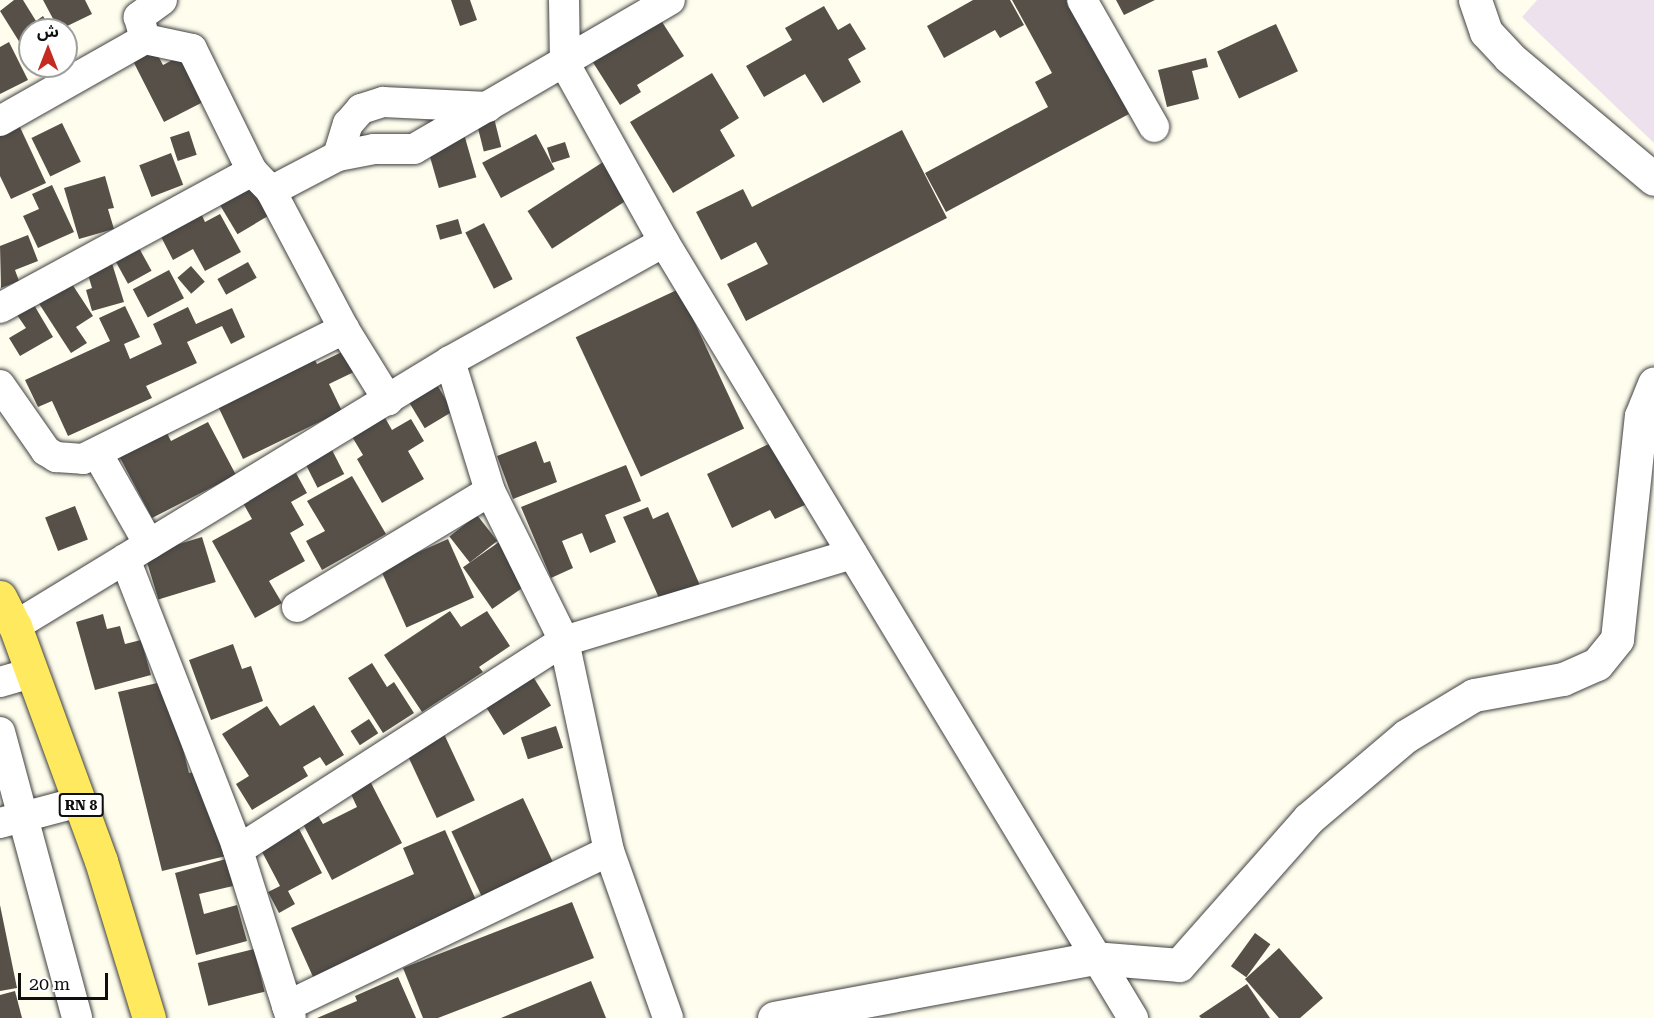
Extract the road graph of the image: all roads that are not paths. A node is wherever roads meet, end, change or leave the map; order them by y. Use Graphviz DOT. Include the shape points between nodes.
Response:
graph roads {
  1 [pos="162,0"];
  2 [pos="564,0"];
  3 [pos="670,0"];
  4 [pos="1082,0"];
  5 [pos="1475,0"];
  6 [pos="146,39"];
  7 [pos="565,64"];
  8 [pos="488,107"];
  9 [pos="0,121"];
  10 [pos="1154,127"];
  11 [pos="338,156"];
  12 [pos="1654,179"];
  13 [pos="262,181"];
  14 [pos="664,242"];
  15 [pos="0,308"];
  16 [pos="344,329"];
  17 [pos="450,361"];
  18 [pos="1654,383"];
  19 [pos="0,385"];
  20 [pos="388,400"];
  21 [pos="97,453"];
  22 [pos="490,491"];
  23 [pos="137,552"];
  24 [pos="852,554"];
  25 [pos="0,597"];
  26 [pos="297,607"];
  27 [pos="15,626"];
  28 [pos="564,640"];
  29 [pos="32,673"];
  30 [pos="0,682"];
  31 [pos="0,732"];
  32 [pos="79,802"];
  33 [pos="13,819"];
  34 [pos="238,850"];
  35 [pos="609,851"];
  36 [pos="1094,958"];
  37 [pos="289,1012"];
  38 [pos="77,1018"];
  39 [pos="148,1018"];
  40 [pos="668,1018"];
  41 [pos="774,1018"];
  42 [pos="1133,1018"];
  1 -- 6 [label="street" via="139,17"];
  2 -- 7 [label="street"];
  3 -- 7 [label="street"];
  4 -- 10 [label="street"];
  5 -- 12 [label="street" via="1486,32 1509,57"];
  6 -- 9 [label="street"];
  6 -- 13 [label="street" via="192,49"];
  7 -- 8 [label="street"];
  7 -- 14 [label="street"];
  8 -- 11 [label="street" via="414,148 374,149"];
  8 -- 11 [label="street" via="383,102 361,109 348,124"];
  11 -- 13 [label="street"];
  13 -- 15 [label="street"];
  13 -- 16 [label="street"];
  14 -- 17 [label="street"];
  14 -- 24 [label="street"];
  16 -- 20 [label="street"];
  16 -- 21 [label="street"];
  17 -- 20 [label="street"];
  17 -- 22 [label="street"];
  18 -- 36 [label="street" via="1641,416 1617,639 1597,664 1563,679 1474,695 1406,736 1308,819 1179,965"];
  19 -- 21 [label="street" via="46,451 70,460"];
  20 -- 23 [label="street"];
  21 -- 23 [label="street"];
  22 -- 26 [label="street"];
  22 -- 28 [label="street"];
  23 -- 27 [label="street"];
  23 -- 34 [label="street"];
  24 -- 28 [label="street"];
  24 -- 36 [label="street"];
  25 -- 27 [label="main road, RN 8"];
  27 -- 29 [label="main road, RN 8"];
  28 -- 34 [label="street"];
  28 -- 35 [label="street"];
  29 -- 30 [label="street"];
  29 -- 32 [label="main road, RN 8"];
  31 -- 33 [label="street"];
  32 -- 33 [label="street"];
  32 -- 39 [label="main road, RN 8"];
  33 -- 38 [label="street"];
  34 -- 37 [label="street"];
  35 -- 37 [label="street"];
  35 -- 40 [label="street"];
  36 -- 41 [label="street"];
  36 -- 42 [label="street"];
}
